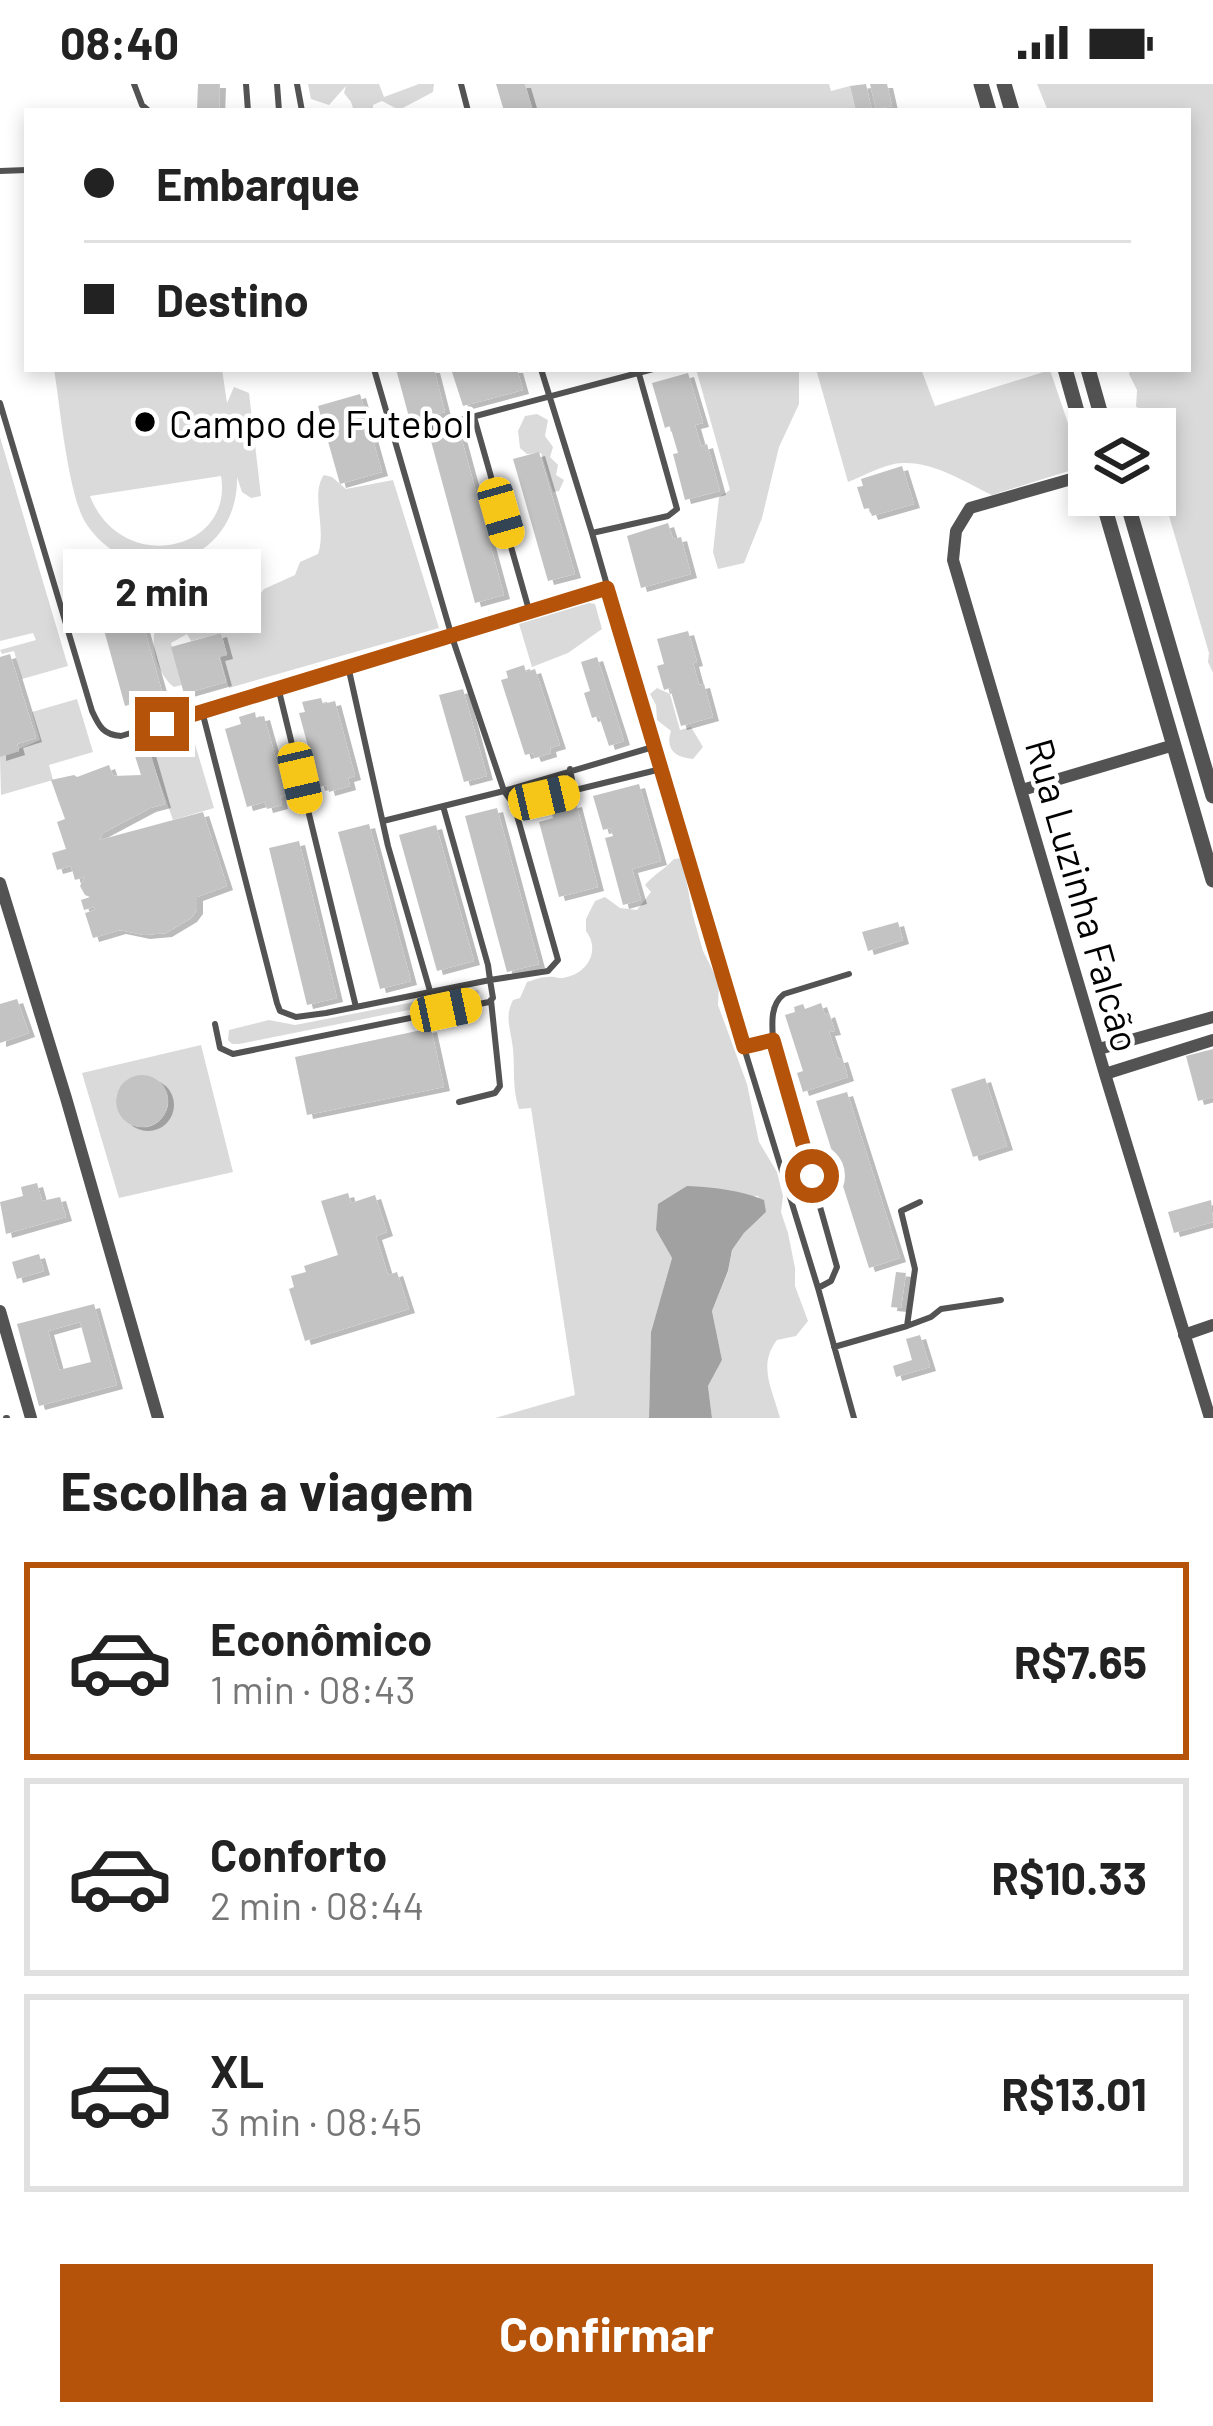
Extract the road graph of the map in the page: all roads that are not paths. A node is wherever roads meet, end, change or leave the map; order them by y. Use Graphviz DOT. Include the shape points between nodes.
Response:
graph roads {
  1 [pos="375,372"];
  2 [pos="542,372"];
  3 [pos="642,372"];
  4 [pos="1066,372"];
  5 [pos="1089,372"];
  6 [pos="639,373"];
  7 [pos="549,396"];
  8 [pos="0,403"];
  9 [pos="1098,403"];
  10 [pos="1076,406"];
  11 [pos="1099,408"];
  12 [pos="474,417"];
  13 [pos="393,439"];
  14 [pos="1068,480"];
  15 [pos="1107,516"];
  16 [pos="1130,516"];
  17 [pos="592,532"];
  18 [pos="607,588"];
  19 [pos="529,611"];
  20 [pos="452,637"];
  21 [pos="348,666"];
  22 [pos="278,687"];
  23 [pos="202,711"];
  24 [pos="1174,745"];
  25 [pos="653,747"];
  26 [pos="570,769"];
  27 [pos="661,769"];
  28 [pos="1022,790"];
  29 [pos="504,791"];
  30 [pos="574,791"];
  31 [pos="1213,796"];
  32 [pos="514,805"];
  33 [pos="443,806"];
  34 [pos="382,821"];
  35 [pos="1213,880"];
  36 [pos="0,883"];
  37 [pos="849,974"];
  38 [pos="490,980"];
  39 [pos="430,991"];
  40 [pos="491,1000"];
  41 [pos="356,1007"];
  42 [pos="1213,1017"];
  43 [pos="214,1024"];
  44 [pos="773,1040"];
  45 [pos="1213,1040"];
  46 [pos="744,1047"];
  47 [pos="1099,1049"];
  48 [pos="1105,1074"];
  49 [pos="459,1102"];
  50 [pos="920,1202"];
  51 [pos="818,1288"];
  52 [pos="1001,1300"];
  53 [pos="0,1311"];
  54 [pos="1213,1325"];
  55 [pos="907,1326"];
  56 [pos="1184,1334"];
  57 [pos="834,1347"];
  58 [pos="31,1418"];
  59 [pos="158,1418"];
  60 [pos="854,1418"];
  61 [pos="1210,1418"];
  1 -- 13 [label="lane"];
  2 -- 7 [label="lane"];
  3 -- 6 [label="lane"];
  4 -- 10 [label="street"];
  5 -- 9 [label="street"];
  6 -- 7 [label="lane"];
  6 -- 17 [label="lane" via="677,508"];
  7 -- 12 [label="lane"];
  7 -- 17 [label="lane"];
  8 -- 23 [label="lane" via="98,724 121,736"];
  9 -- 10 [label="street"];
  9 -- 11 [label="street"];
  12 -- 13 [label="lane"];
  12 -- 19 [label="lane"];
  13 -- 20 [label="lane"];
  14 -- 28 [label="street, Rua Luzinha Falcão" via="970,508 956,532 953,560"];
  15 -- 24 [label="street"];
  16 -- 31 [label="street"];
  17 -- 18 [label="lane"];
  18 -- 19 [label="lane"];
  18 -- 25 [label="lane"];
  19 -- 20 [label="lane"];
  20 -- 21 [label="lane"];
  20 -- 29 [label="lane"];
  21 -- 22 [label="lane"];
  21 -- 34 [label="lane"];
  22 -- 23 [label="lane"];
  22 -- 41 [label="lane"];
  23 -- 41 [label="lane" via="280,1011 296,1017"];
  24 -- 28 [label="street"];
  24 -- 35 [label="street"];
  25 -- 26 [label="lane"];
  25 -- 27 [label="lane"];
  26 -- 29 [label="lane"];
  26 -- 30 [label="lane"];
  27 -- 30 [label="lane"];
  27 -- 46 [label="lane"];
  28 -- 47 [label="street, Rua Luzinha Falcão"];
  29 -- 32 [label="lane"];
  29 -- 33 [label="lane"];
  30 -- 32 [label="lane"];
  32 -- 38 [label="lane" via="558,960 548,971"];
  33 -- 34 [label="lane"];
  33 -- 38 [label="lane"];
  34 -- 39 [label="lane"];
  36 -- 59 [label="street"];
  37 -- 44 [label="lane" via="777,999"];
  38 -- 39 [label="lane"];
  38 -- 40 [label="lane"];
  39 -- 41 [label="lane"];
  40 -- 43 [label="lane" via="232,1054 220,1048"];
  40 -- 49 [label="lane" via="500,1086"];
  42 -- 47 [label="street"];
  44 -- 46 [label="lane"];
  44 -- 51 [label="lane" via="837,1267"];
  45 -- 48 [label="street"];
  46 -- 51 [label="lane"];
  47 -- 48 [label="street, Rua Luzinha Falcão"];
  48 -- 56 [label="street, Rua Luzinha Falcão"];
  50 -- 55 [label="lane" via="901,1211 915,1269"];
  51 -- 57 [label="lane"];
  52 -- 55 [label="lane" via="941,1309"];
  53 -- 58 [label="street"];
  54 -- 56 [label="street"];
  55 -- 57 [label="lane"];
  56 -- 61 [label="street, Rua Luzinha Falcão"];
  57 -- 60 [label="lane"];
}
